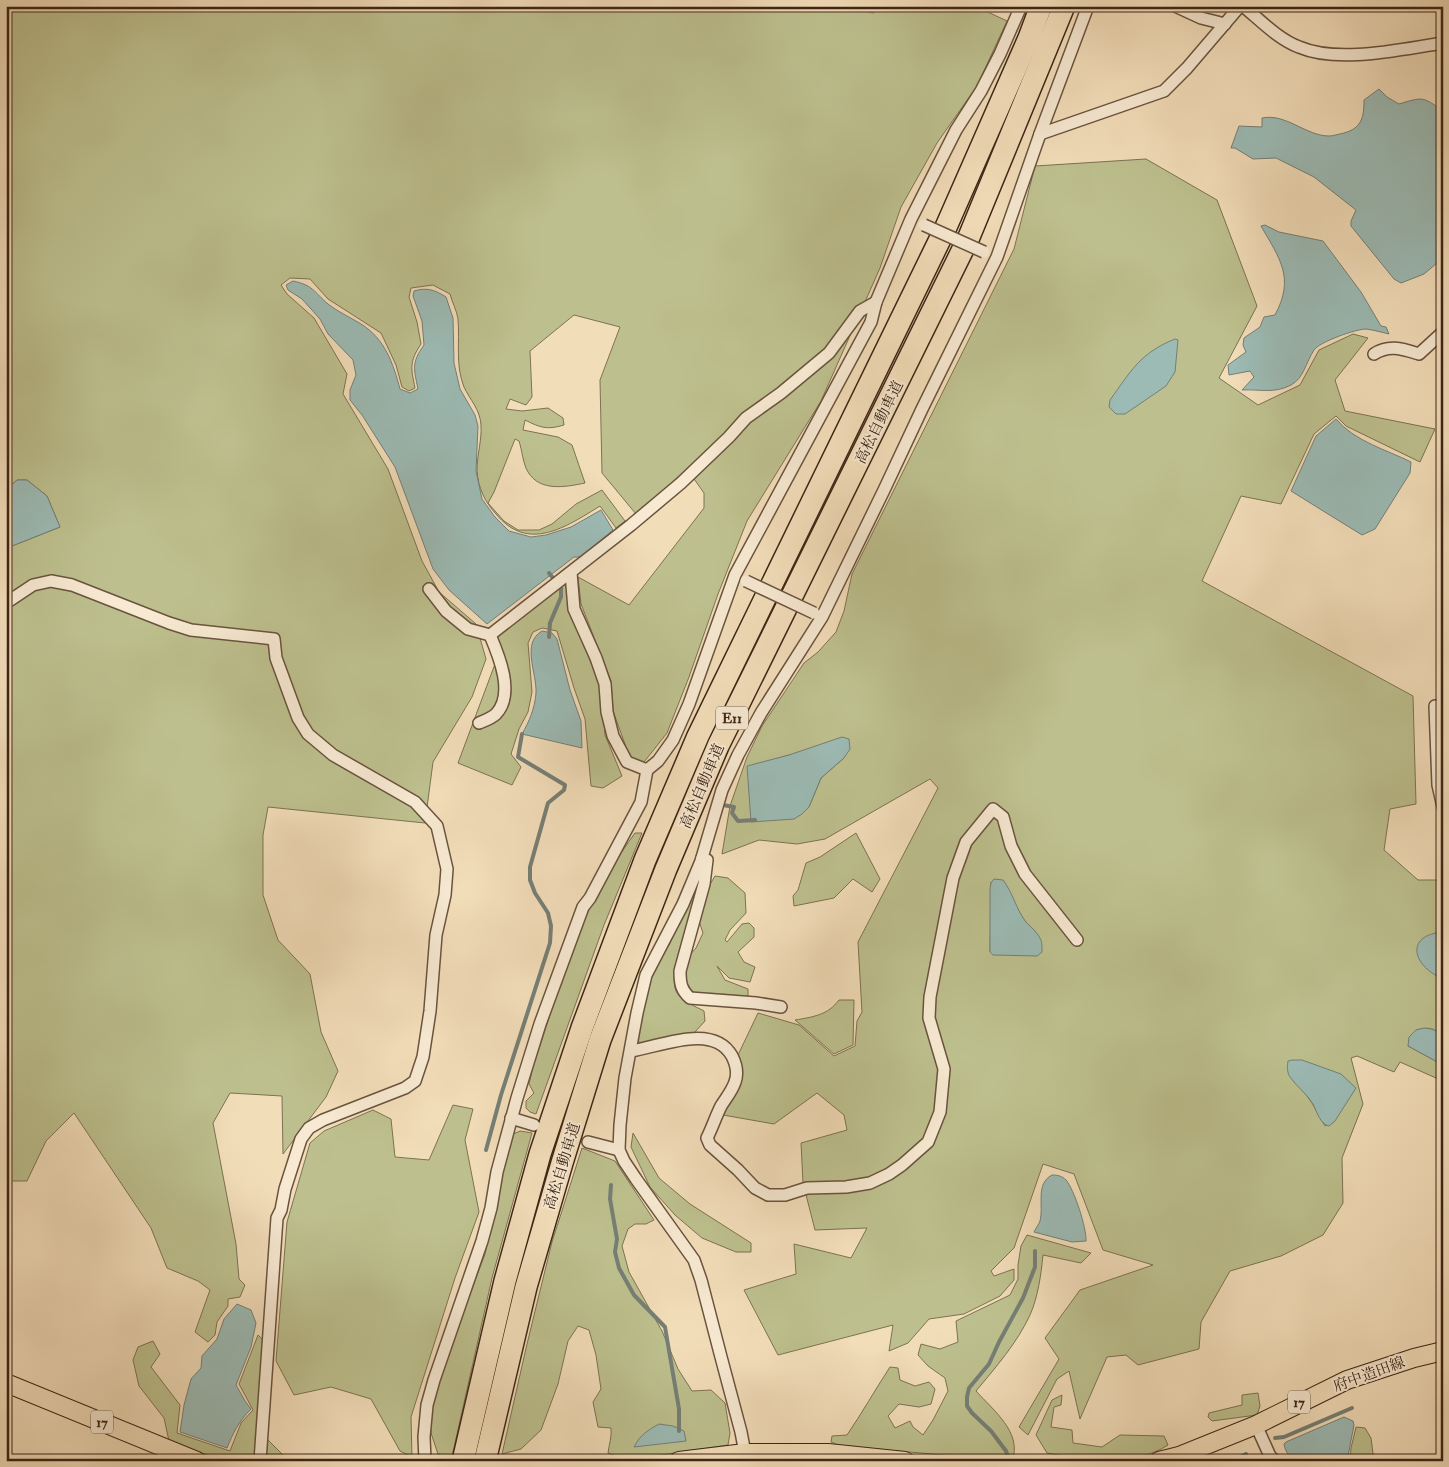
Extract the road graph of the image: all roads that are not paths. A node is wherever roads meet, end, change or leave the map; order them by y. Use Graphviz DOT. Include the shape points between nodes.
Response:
graph roads {
  1 [pos="1021,6"];
  2 [pos="1041,6"];
  3 [pos="1064,6"];
  4 [pos="1088,6"];
  5 [pos="1176,6"];
  6 [pos="1241,6"];
  7 [pos="1225,24"];
  8 [pos="1443,43"];
  9 [pos="1040,134"];
  10 [pos="911,218"];
  11 [pos="997,257"];
  12 [pos="876,302"];
  13 [pos="1443,332"];
  14 [pos="1374,354"];
  15 [pos="571,573"];
  16 [pos="735,576"];
  17 [pos="429,589"];
  18 [pos="6,603"];
  19 [pos="818,615"];
  20 [pos="490,635"];
  21 [pos="1435,706"];
  22 [pos="479,723"];
  23 [pos="647,770"];
  24 [pos="1443,807"];
  25 [pos="702,858"];
  26 [pos="1077,940"];
  27 [pos="781,1007"];
  28 [pos="631,1051"];
  29 [pos="511,1118"];
  30 [pos="534,1125"];
  31 [pos="588,1142"];
  32 [pos="619,1150"];
  33 [pos="1443,1351"];
  34 [pos="6,1383"];
  35 [pos="1256,1425"];
  36 [pos="745,1453"];
  37 [pos="197,1461"];
  38 [pos="260,1461"];
  39 [pos="425,1461"];
  40 [pos="463,1461"];
  41 [pos="485,1461"];
  42 [pos="680,1461"];
  43 [pos="905,1461"];
  44 [pos="1159,1461"];
  45 [pos="1276,1461"];
  1 -- 10 [label="street" via="981,91 956,130"];
  2 -- 40 [label="highway, 高松自動車道 / E11" via="946,227 698,736 645,860 582,1028 540,1154 505,1281"];
  3 -- 41 [label="highway, 高松自動車道 / E11" via="969,237 718,746 666,870 600,1040 565,1153 526,1287"];
  4 -- 9 [label="street"];
  5 -- 7 [label="street" via="1201,18"];
  6 -- 7 [label="street"];
  6 -- 8 [label="street" via="1298,47 1322,53 1350,55"];
  7 -- 9 [label="street" via="1164,91"];
  9 -- 11 [label="street"];
  10 -- 11 [label="street, bridge"];
  10 -- 12 [label="street"];
  11 -- 19 [label="street" via="884,490"];
  12 -- 15 [label="street" via="860,311 829,353 782,393 746,418 681,483"];
  12 -- 16 [label="street" via="871,322 859,346"];
  13 -- 14 [label="street" via="1419,354 1397,347"];
  15 -- 20 [label="street"];
  15 -- 23 [label="street" via="574,609 605,684 612,736 627,762"];
  16 -- 19 [label="street, bridge"];
  16 -- 23 [label="street" via="673,740"];
  17 -- 20 [label="street" via="446,611 468,629"];
  18 -- 38 [label="street" via="34,585 51,581 72,585 168,624 191,630 274,639 276,658 298,718 308,734 333,755 415,802 437,826 447,869 445,895 436,935 423,1057 416,1081 309,1128 301,1139 285,1189 278,1218"];
  19 -- 25 [label="street" via="738,755 722,790"];
  20 -- 22 [label="street" via="501,662 504,700 496,714"];
  21 -- 24 [label="street" via="1438,785"];
  23 -- 29 [label="street" via="641,802 583,908 540,1024"];
  25 -- 27 [label="street" via="707,860 704,884 680,971 684,993 690,998"];
  25 -- 28 [label="street" via="683,904 646,976 636,1013"];
  26 -- 28 [label="street" via="1026,874 1011,846 1003,817 993,809 966,842 953,878 930,997 929,1018 944,1069 940,1112 928,1142 902,1165 870,1183 807,1188 785,1195 768,1195 755,1188 710,1145 707,1138 736,1081 736,1065 731,1054 713,1040 688,1038"];
  28 -- 32 [label="street" via="624,1078"];
  29 -- 30 [label="street"];
  29 -- 39 [label="street" via="482,1240 427,1405"];
  31 -- 32 [label="street"];
  32 -- 36 [label="street" via="694,1260"];
  33 -- 35 [label="main road, 府中造田線 / 17" via="1347,1380"];
  34 -- 37 [label="main road, 17"];
  35 -- 44 [label="main road, 府中造田線 / 17"];
  35 -- 45 [label="street" via="1270,1456"];
  36 -- 42 [label="main road"];
  36 -- 43 [label="main road" via="828,1453"];
}
